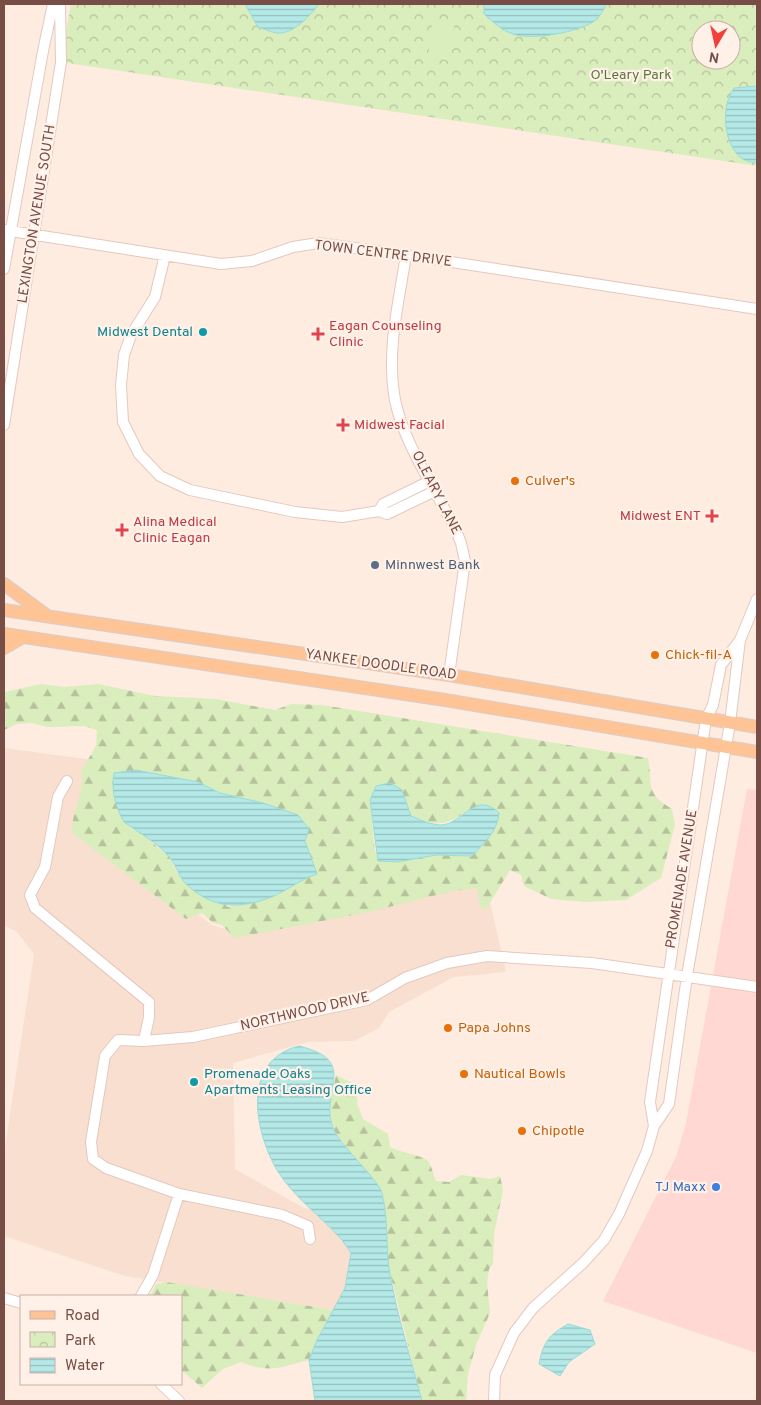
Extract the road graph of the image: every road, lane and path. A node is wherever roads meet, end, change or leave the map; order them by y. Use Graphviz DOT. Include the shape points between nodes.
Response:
graph roads {
  1 [pos="53,4"];
  2 [pos="60,4"];
  3 [pos="7,231"];
  4 [pos="34,236"];
  5 [pos="165,255"];
  6 [pos="406,255"];
  7 [pos="4,269"];
  8 [pos="757,310"];
  9 [pos="4,424"];
  10 [pos="430,481"];
  11 [pos="436,491"];
  12 [pos="379,511"];
  13 [pos="4,584"];
  14 [pos="757,598"];
  15 [pos="4,610"];
  16 [pos="48,616"];
  17 [pos="4,634"];
  18 [pos="23,637"];
  19 [pos="740,640"];
  20 [pos="4,648"];
  21 [pos="449,675"];
  22 [pos="706,719"];
  23 [pos="730,723"];
  24 [pos="757,728"];
  25 [pos="703,743"];
  26 [pos="726,747"];
  27 [pos="757,752"];
  28 [pos="67,781"];
  29 [pos="668,973"];
  30 [pos="687,976"];
  31 [pos="757,988"];
  32 [pos="144,1041"];
  33 [pos="654,1126"];
  34 [pos="179,1194"];
  35 [pos="310,1240"];
  36 [pos="142,1295"];
  37 [pos="4,1298"];
  38 [pos="20,1303"];
  39 [pos="162,1385"];
  40 [pos="179,1401"];
  41 [pos="494,1401"];
  1 -- 3 [label="street, LEXINGTON AVENUE SOUTH"];
  2 -- 4 [label="street, LEXINGTON AVENUE SOUTH" via="61,62"];
  3 -- 4 [label="street, TOWN CENTRE DRIVE"];
  3 -- 7 [label="street, LEXINGTON AVENUE SOUTH"];
  4 -- 5 [label="street, TOWN CENTRE DRIVE"];
  4 -- 9 [label="street, LEXINGTON AVENUE SOUTH"];
  5 -- 6 [label="street, TOWN CENTRE DRIVE" via="221,264 252,261 293,247 318,243"];
  5 -- 12 [label="street" via="155,297 131,335 124,355 121,385 123,422 139,454 160,476 190,490 295,512 342,518"];
  6 -- 8 [label="street, TOWN CENTRE DRIVE"];
  6 -- 10 [label="street, OLEARY LANE" via="392,348 394,395 408,441"];
  10 -- 11 [label="street, OLEARY LANE"];
  10 -- 12 [label="street" via="383,504"];
  11 -- 12 [label="street" via="387,514"];
  11 -- 21 [label="street, OLEARY LANE" via="458,536 464,561"];
  13 -- 16 [label="main road"];
  14 -- 19 [label="street, PROMENADE AVENUE"];
  15 -- 16 [label="main road, YANKEE DOODLE ROAD"];
  16 -- 21 [label="main road, YANKEE DOODLE ROAD"];
  17 -- 18 [label="main road, YANKEE DOODLE ROAD"];
  18 -- 20 [label="main road"];
  18 -- 25 [label="main road, YANKEE DOODLE ROAD" via="445,700"];
  19 -- 22 [label="street, PROMENADE AVENUE" via="721,665"];
  19 -- 23 [label="street, PROMENADE AVENUE"];
  21 -- 22 [label="main road, YANKEE DOODLE ROAD"];
  22 -- 23 [label="main road, YANKEE DOODLE ROAD"];
  22 -- 25 [label="street, PROMENADE AVENUE"];
  23 -- 24 [label="main road, YANKEE DOODLE ROAD"];
  23 -- 26 [label="street, PROMENADE AVENUE"];
  25 -- 26 [label="main road, YANKEE DOODLE ROAD"];
  25 -- 29 [label="street, PROMENADE AVENUE"];
  26 -- 27 [label="main road, YANKEE DOODLE ROAD"];
  26 -- 30 [label="street, PROMENADE AVENUE"];
  28 -- 32 [label="street" via="58,797 45,867 30,896 36,908 149,1002"];
  29 -- 30 [label="street, NORTHWOOD DRIVE"];
  29 -- 32 [label="street, NORTHWOOD DRIVE" via="592,963 486,956 447,963 405,978 367,1000 193,1037"];
  29 -- 33 [label="street, PROMENADE AVENUE" via="650,1102"];
  30 -- 31 [label="street, NORTHWOOD DRIVE"];
  30 -- 33 [label="street, PROMENADE AVENUE" via="669,1104"];
  32 -- 34 [label="street, NORTHWOOD DRIVE" via="118,1040 105,1056 91,1142 93,1159 106,1168"];
  33 -- 41 [label="street, PROMENADE AVENUE" via="647,1151 604,1240 533,1308 514,1333 495,1376"];
  34 -- 35 [label="street" via="282,1216 308,1226"];
  34 -- 36 [label="street" via="153,1275"];
  37 -- 38 [label="street"];
  39 -- 40 [label="street"];
}
